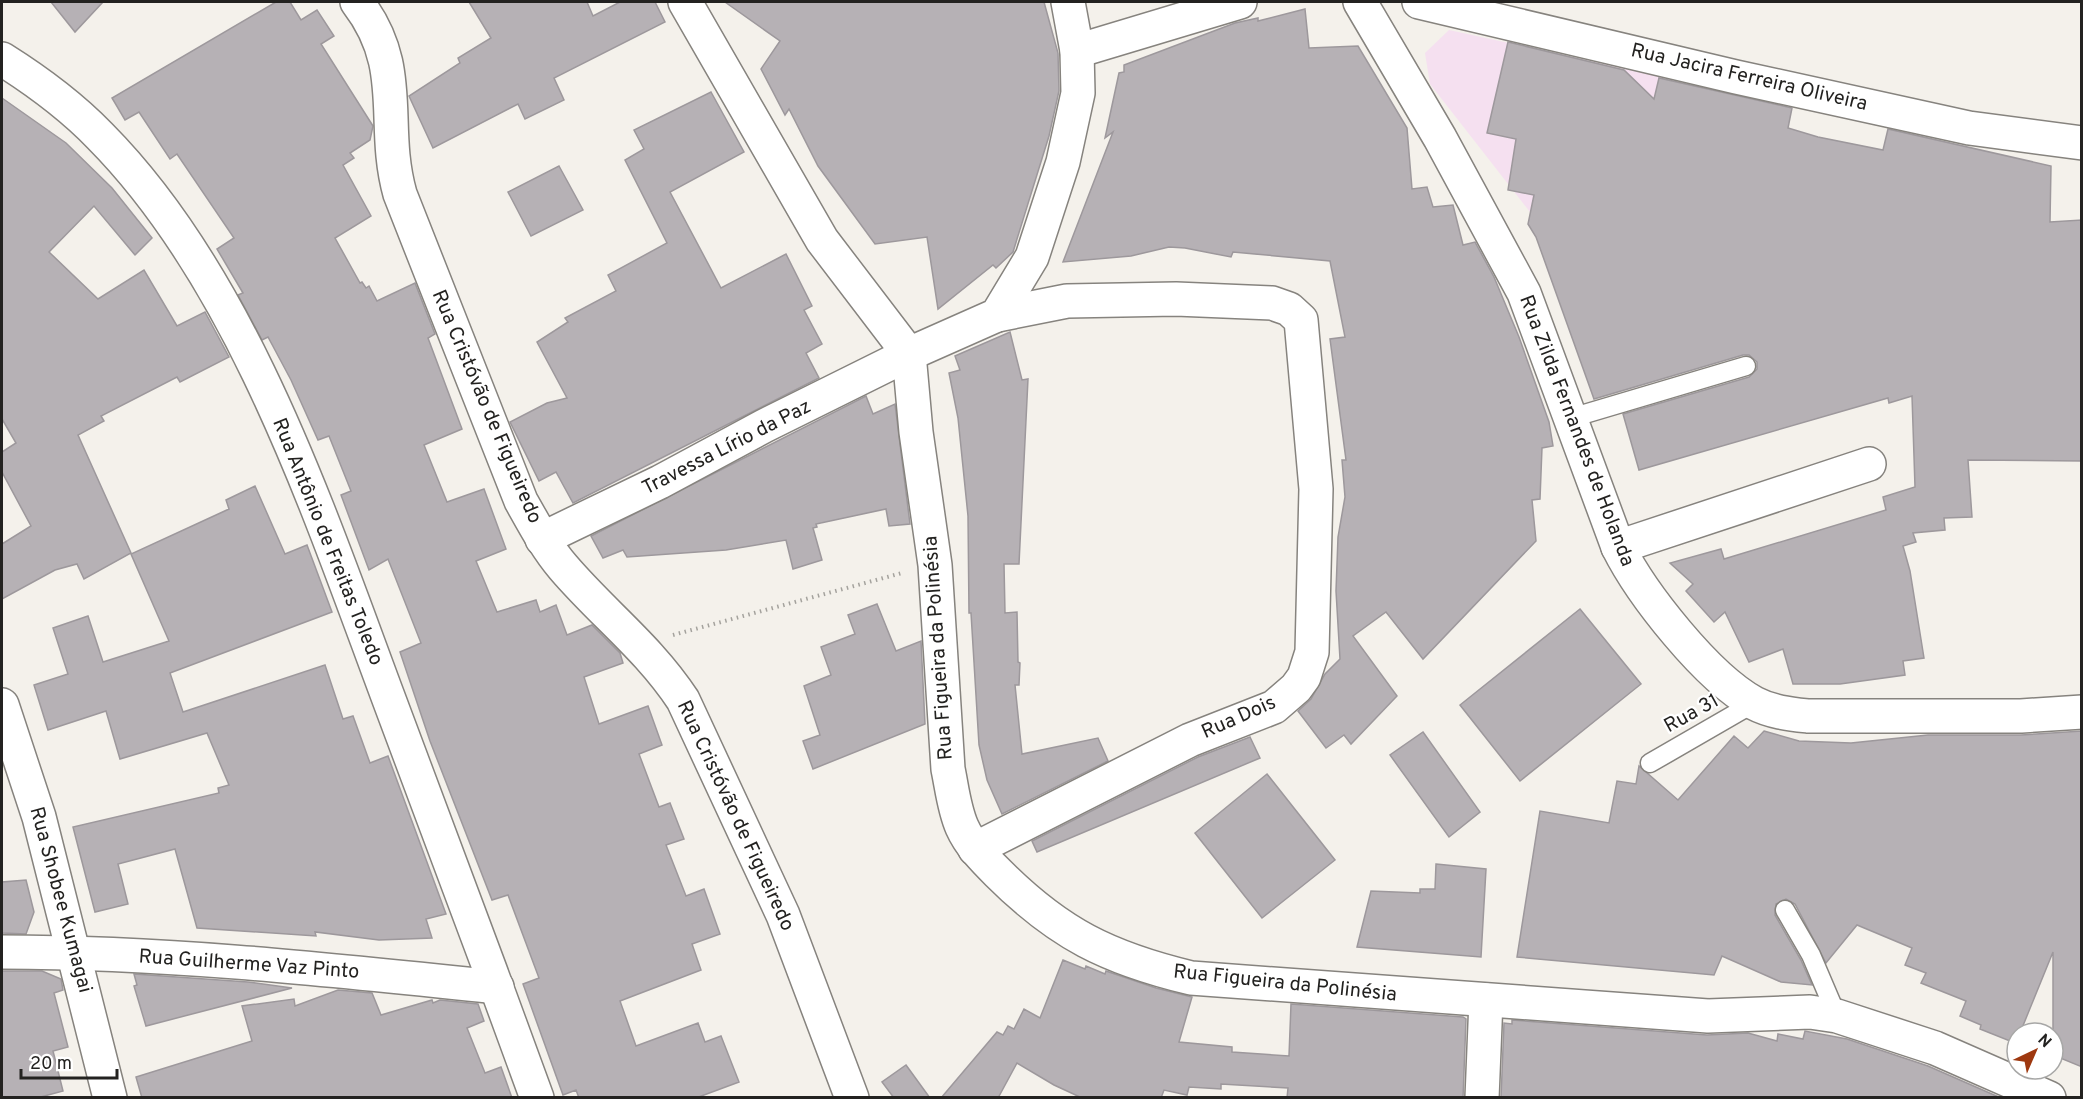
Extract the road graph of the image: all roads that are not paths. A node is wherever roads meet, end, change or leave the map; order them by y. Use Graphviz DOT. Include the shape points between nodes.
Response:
graph roads {
  1 [pos="357,2"];
  2 [pos="685,2"];
  3 [pos="1068,2"];
  4 [pos="1240,2"];
  5 [pos="1360,2"];
  6 [pos="1419,2"];
  7 [pos="1077,51"];
  8 [pos="2,59"];
  9 [pos="2082,143"];
  10 [pos="998,315"];
  11 [pos="909,354"];
  12 [pos="1746,366"];
  13 [pos="1571,418"];
  14 [pos="1869,464"];
  15 [pos="543,539"];
  16 [pos="1618,547"];
  17 [pos="1754,703"];
  18 [pos="2,705"];
  19 [pos="2082,712"];
  20 [pos="1650,763"];
  21 [pos="975,849"];
  22 [pos="1785,910"];
  23 [pos="2,952"];
  24 [pos="74,952"];
  25 [pos="497,987"];
  26 [pos="1486,1000"];
  27 [pos="1837,1016"];
  28 [pos="110,1098"];
  29 [pos="537,1098"];
  30 [pos="852,1098"];
  31 [pos="1482,1098"];
  32 [pos="2049,1098"];
  1 -- 15 [label="street, Rua Cristóvão de Figueiredo" via="369,16 389,74 391,151 400,194 521,501"];
  2 -- 11 [label="street" via="822,240"];
  3 -- 7 [label="street"];
  4 -- 7 [label="street"];
  5 -- 13 [label="street, Rua Zilda Fernandes de Holanda" via="1519,284"];
  6 -- 9 [label="street, Rua Jacira Ferreira Oliveira" via="1969,128"];
  7 -- 10 [label="street" via="1078,93 1063,162 1032,257"];
  8 -- 25 [label="street, Rua Antônio de Freitas Toledo" via="60,99 140,179 179,234 253,363 304,477"];
  10 -- 11 [label="street, Travessa Lírio da Paz"];
  10 -- 21 [label="street, Rua Dois" via="1067,301 1176,299 1272,303 1289,309 1300,320 1316,489 1312,652 1304,677 1274,707 1190,740"];
  11 -- 15 [label="street, Travessa Lírio da Paz"];
  11 -- 21 [label="street, Rua Figueira da Polinésia" via="935,565 948,769 962,827"];
  12 -- 13 [label="lane"];
  13 -- 16 [label="street, Rua Zilda Fernandes de Holanda"];
  14 -- 16 [label="street"];
  15 -- 30 [label="street, Rua Cristóvão de Figueiredo" via="563,567 663,669 683,700 778,904"];
  16 -- 17 [label="street, Rua Zilda Fernandes de Holanda" via="1656,608 1723,680"];
  17 -- 19 [label="street, Rua Zilda Fernandes de Holanda" via="1779,713 1808,716 2021,716"];
  17 -- 20 [label="lane, Rua 31"];
  18 -- 24 [label="street, Rua Shobee Kumagai" via="39,817"];
  21 -- 26 [label="street, Rua Figueira da Polinésia" via="1052,922 1092,945 1144,967 1191,978 1250,984"];
  22 -- 27 [label="lane" via="1811,956"];
  23 -- 24 [label="street, Rua Guilherme Vaz Pinto"];
  24 -- 25 [label="street, Rua Guilherme Vaz Pinto" via="331,970"];
  24 -- 28 [label="street, Rua Shobee Kumagai"];
  25 -- 29 [label="street, Rua Antônio de Freitas Toledo"];
  26 -- 27 [label="street, Rua Figueira da Polinésia" via="1708,1016 1810,1012"];
  26 -- 31 [label="street"];
  27 -- 32 [label="street, Rua Figueira da Polinésia" via="1935,1048"];
}
